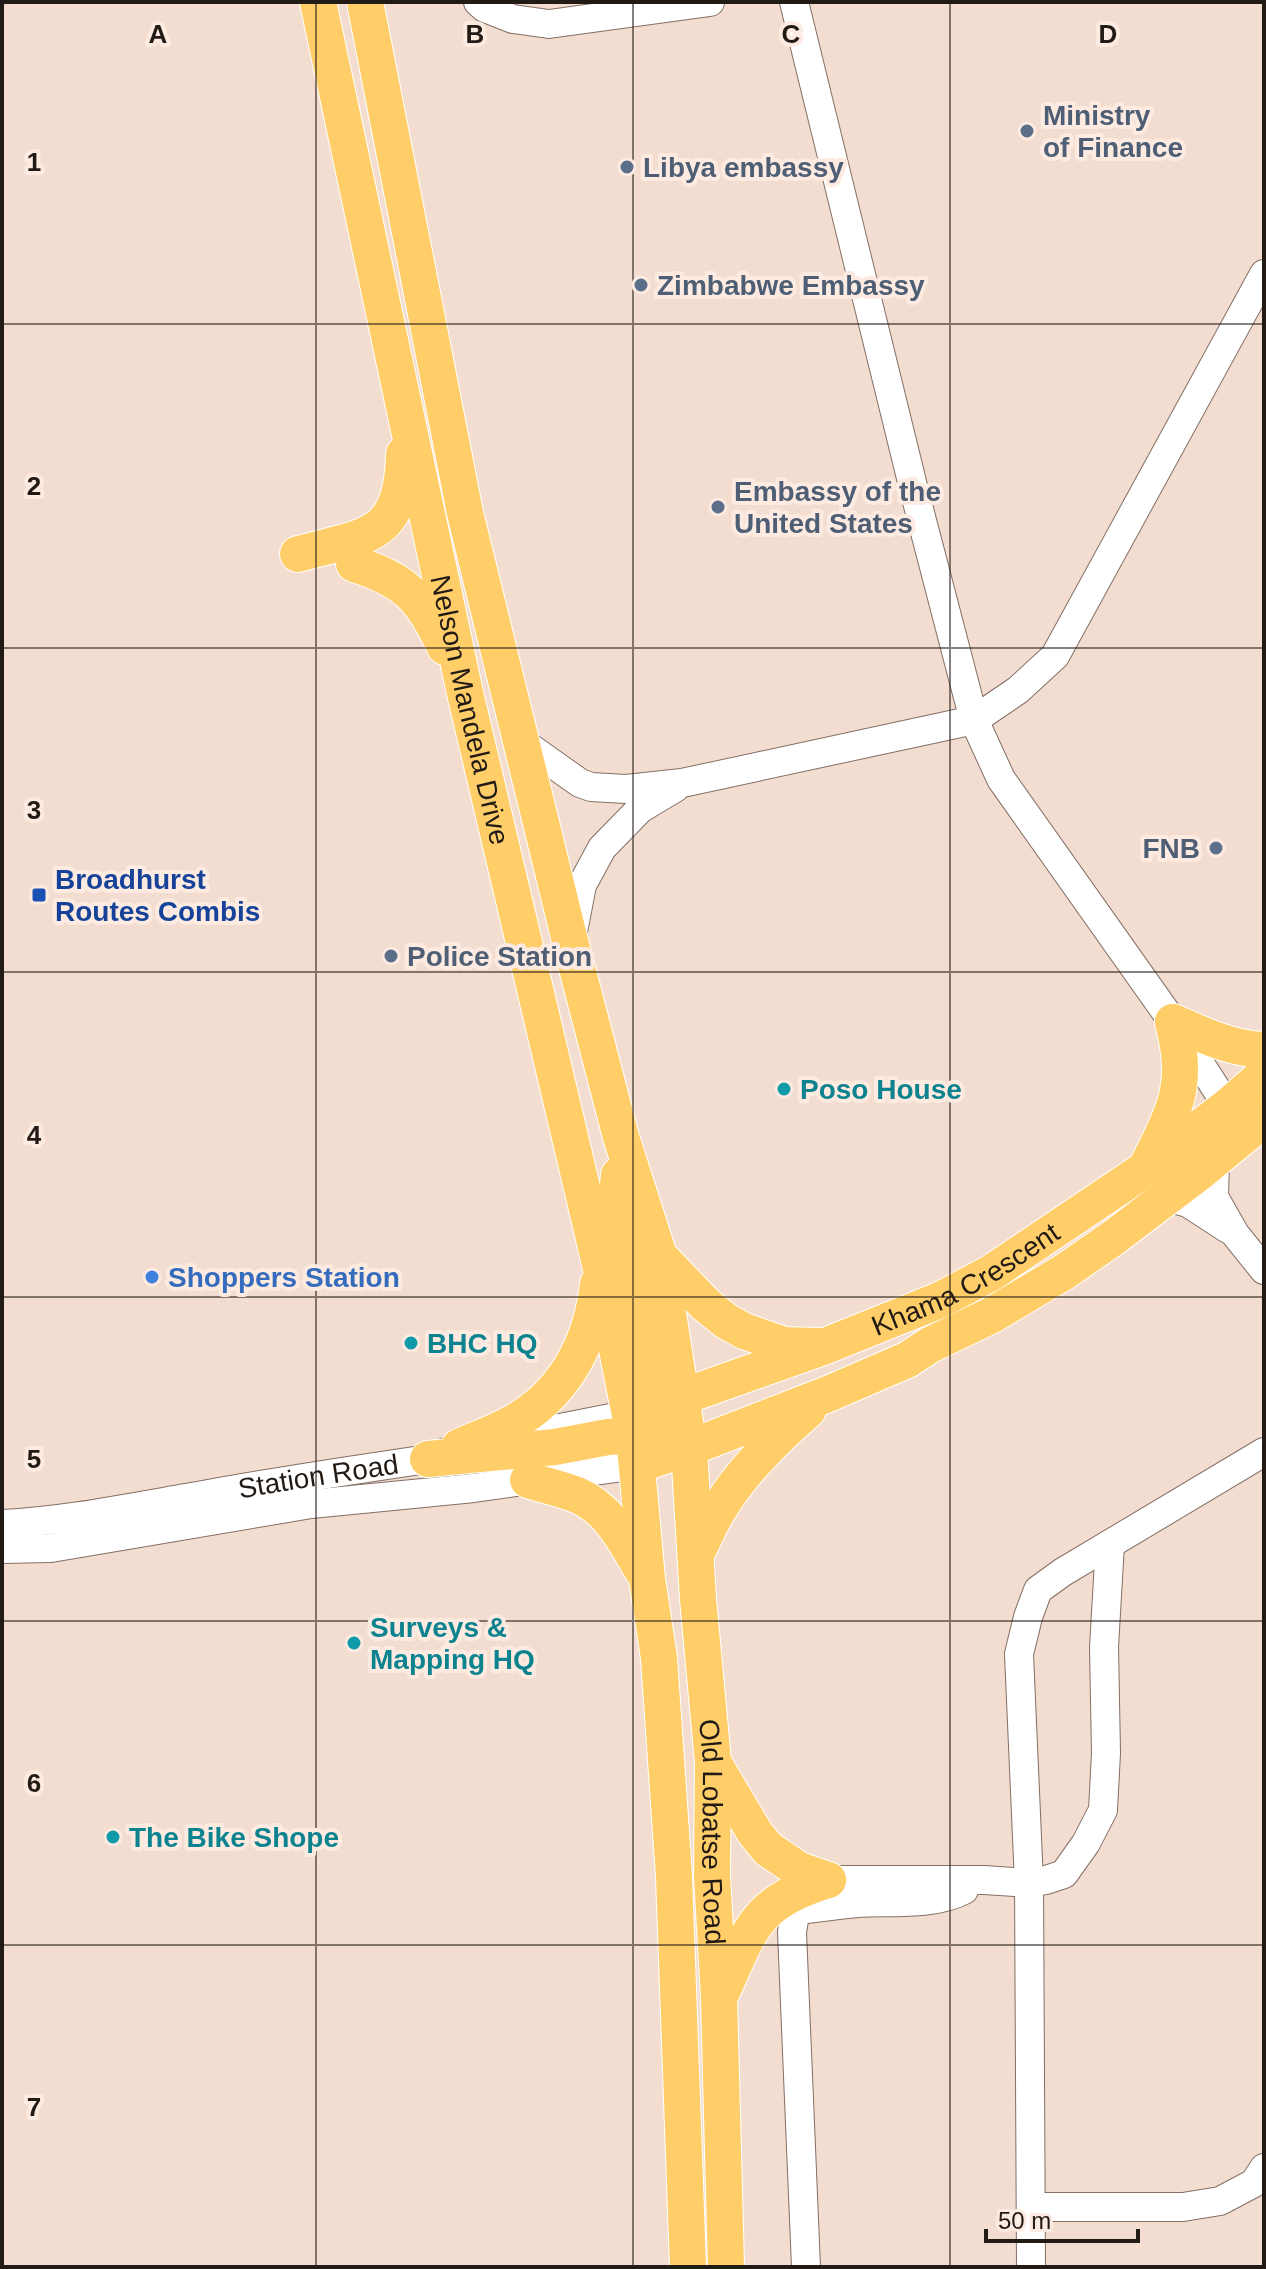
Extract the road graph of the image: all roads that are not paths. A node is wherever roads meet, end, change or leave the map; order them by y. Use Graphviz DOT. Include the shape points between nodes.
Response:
graph roads {
  1 [pos="318,2"];
  2 [pos="365,2"];
  3 [pos="478,2"];
  4 [pos="710,2"];
  5 [pos="794,2"];
  6 [pos="1264,274"];
  7 [pos="403,400"];
  8 [pos="298,554"];
  9 [pos="354,564"];
  10 [pos="465,693"];
  11 [pos="974,720"];
  12 [pos="522,742"];
  13 [pos="682,783"];
  14 [pos="571,945"];
  15 [pos="1173,1022"];
  16 [pos="1264,1050"];
  17 [pos="1264,1075"];
  18 [pos="1246,1120"];
  19 [pos="621,1137"];
  20 [pos="1215,1160"];
  21 [pos="1156,1183"];
  22 [pos="1235,1234"];
  23 [pos="659,1256"];
  24 [pos="600,1264"];
  25 [pos="1260,1265"];
  26 [pos="930,1345"];
  27 [pos="823,1347"];
  28 [pos="828,1394"];
  29 [pos="660,1429"];
  30 [pos="1264,1452"];
  31 [pos="441,1454"];
  32 [pos="528,1480"];
  33 [pos="2,1524"];
  34 [pos="1110,1544"];
  35 [pos="2,1549"];
  36 [pos="695,1558"];
  37 [pos="647,1579"];
  38 [pos="659,1658"];
  39 [pos="713,1762"];
  40 [pos="984,1880"];
  41 [pos="1029,1883"];
  42 [pos="808,1893"];
  43 [pos="719,1998"];
  44 [pos="1263,2171"];
  45 [pos="1031,2207"];
  46 [pos="688,2267"];
  47 [pos="726,2267"];
  48 [pos="806,2267"];
  49 [pos="1031,2267"];
  1 -- 7 [label="main road, Nelson Mandela Drive"];
  2 -- 12 [label="main road, Nelson Mandela Drive" via="465,513"];
  3 -- 4 [label="street" via="513,19 549,24"];
  5 -- 11 [label="street"];
  6 -- 11 [label="street" via="1055,656"];
  7 -- 8 [label="main road" via="402,487 386,521 366,535"];
  7 -- 10 [label="main road, Nelson Mandela Drive"];
  9 -- 10 [label="main road" via="384,573 419,602"];
  10 -- 24 [label="main road, Nelson Mandela Drive"];
  11 -- 13 [label="street"];
  11 -- 15 [label="street" via="1001,779"];
  12 -- 13 [label="street" via="591,787"];
  12 -- 14 [label="main road, Nelson Mandela Drive"];
  13 -- 14 [label="street" via="640,809 602,848 582,885"];
  14 -- 19 [label="main road, Nelson Mandela Drive"];
  15 -- 16 [label="main road" via="1215,1041"];
  15 -- 18 [label="street"];
  15 -- 21 [label="main road" via="1179,1087"];
  17 -- 18 [label="main road, Khama Crescent"];
  18 -- 20 [label="main road, Khama Crescent"];
  18 -- 21 [label="main road, Khama Crescent"];
  19 -- 23 [label="main road, Nelson Mandela Drive"];
  19 -- 29 [label="main road" via="617,1194"];
  20 -- 21 [label="main road, Khama Crescent"];
  20 -- 22 [label="street" via="1214,1197"];
  21 -- 22 [label="street"];
  21 -- 26 [label="main road, Khama Crescent" via="1064,1272"];
  21 -- 27 [label="main road, Khama Crescent" via="940,1300"];
  22 -- 25 [label="street"];
  23 -- 27 [label="main road" via="706,1305 744,1331 784,1345"];
  23 -- 29 [label="main road, Nelson Mandela Drive"];
  24 -- 29 [label="main road, Nelson Mandela Drive"];
  24 -- 31 [label="main road" via="590,1328 566,1376 545,1401 518,1420"];
  26 -- 28 [label="main road, Khama Crescent"];
  26 -- 29 [label="main road" via="886,1352"];
  27 -- 29 [label="main road, Khama Crescent"];
  28 -- 29 [label="main road, Khama Crescent"];
  28 -- 36 [label="main road" via="781,1433 746,1472 719,1508"];
  29 -- 31 [label="main road" via="555,1447"];
  29 -- 32 [label="street, Station Road"];
  29 -- 36 [label="main road, Old Lobatse Road"];
  29 -- 37 [label="main road, Old Lobatse Road"];
  29 -- 38 [label="main road" via="671,1609"];
  30 -- 34 [label="street"];
  31 -- 33 [label="street, Station Road" via="34,1523"];
  32 -- 35 [label="street, Station Road" via="311,1504 51,1548"];
  32 -- 37 [label="main road" via="577,1495 603,1513"];
  34 -- 41 [label="street" via="1103,1810 1064,1874"];
  34 -- 41 [label="street" via="1038,1590 1019,1654"];
  36 -- 39 [label="main road, Old Lobatse Road"];
  37 -- 38 [label="main road, Old Lobatse Road"];
  38 -- 46 [label="main road, Old Lobatse Road" via="674,1876"];
  39 -- 42 [label="main road" via="755,1833 799,1870"];
  39 -- 43 [label="main road, Old Lobatse Road"];
  40 -- 41 [label="street"];
  40 -- 42 [label="street"];
  40 -- 42 [label="street" via="952,1896"];
  41 -- 45 [label="street"];
  42 -- 43 [label="main road" via="767,1909 754,1924"];
  42 -- 48 [label="street" via="792,1932"];
  43 -- 47 [label="main road, Old Lobatse Road"];
  44 -- 45 [label="street" via="1254,2183 1220,2201 1183,2207"];
  45 -- 49 [label="street"];
}
